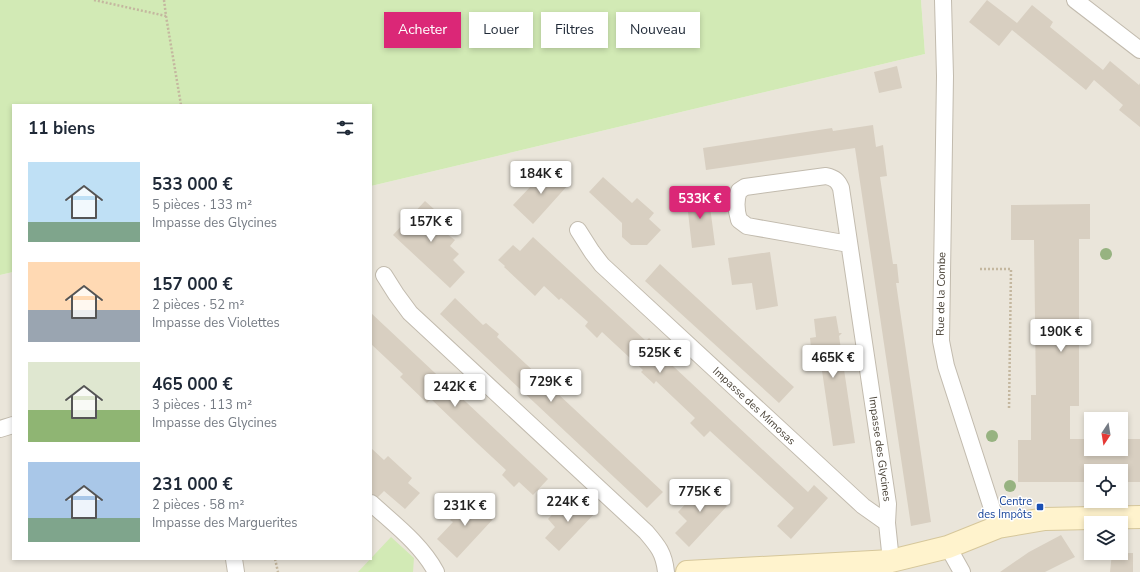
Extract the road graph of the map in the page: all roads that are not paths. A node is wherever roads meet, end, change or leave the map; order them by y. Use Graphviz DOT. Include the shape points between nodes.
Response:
graph roads {
  1 [pos="943,0"];
  2 [pos="1075,0"];
  3 [pos="1140,50"];
  4 [pos="578,230"];
  5 [pos="849,244"];
  6 [pos="384,275"];
  7 [pos="12,425"];
  8 [pos="0,429"];
  9 [pos="372,505"];
  10 [pos="1140,517"];
  11 [pos="887,523"];
  12 [pos="998,527"];
  13 [pos="948,547"];
  14 [pos="234,560"];
  15 [pos="891,561"];
  16 [pos="236,572"];
  17 [pos="436,572"];
  18 [pos="666,572"];
  19 [pos="687,572"];
  20 [pos="962,572"];
  1 -- 12 [label="street, Rue de la Combe" via="945,76 941,341 946,366"];
  2 -- 3 [label="street"];
  4 -- 11 [label="street, Impasse des Mimosas" via="602,265 863,506"];
  5 -- 5 [label="street, Impasse des Glycines" via="841,188 838,181 832,177 745,187 739,191 736,198 739,220 747,226"];
  5 -- 11 [label="street, Impasse des Glycines" via="888,504"];
  6 -- 18 [label="street" via="410,313 646,532 664,556"];
  7 -- 8 [label="street"];
  9 -- 17 [label="street" via="421,550"];
  10 -- 12 [label="street" via="1045,519"];
  11 -- 15 [label="street, Impasse des Glycines"];
  12 -- 13 [label="street"];
  13 -- 15 [label="street"];
  13 -- 20 [label="street"];
  14 -- 16 [label="street"];
  15 -- 19 [label="street"];
}
